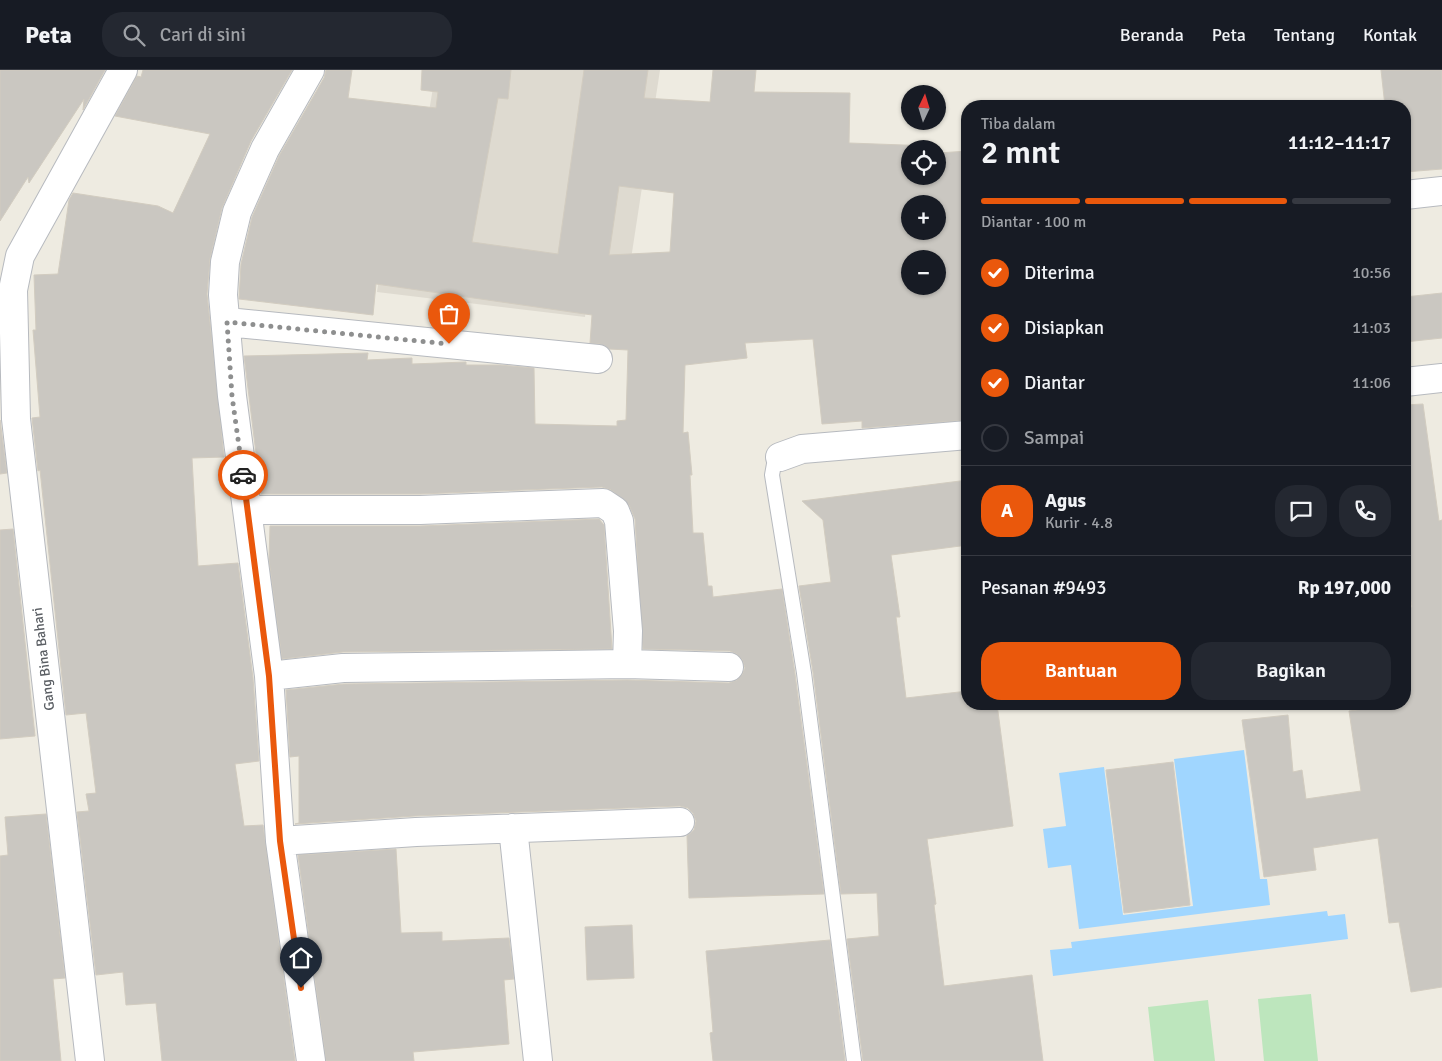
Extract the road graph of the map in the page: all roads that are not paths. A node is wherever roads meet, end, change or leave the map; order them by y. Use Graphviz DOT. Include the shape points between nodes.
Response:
graph roads {
  1 [pos="123,70"];
  2 [pos="310,70"];
  3 [pos="1442,191"];
  4 [pos="1411,194"];
  5 [pos="227,322"];
  6 [pos="598,359"];
  7 [pos="1442,378"];
  8 [pos="1411,381"];
  9 [pos="961,436"];
  10 [pos="780,457"];
  11 [pos="248,510"];
  12 [pos="627,664"];
  13 [pos="729,667"];
  14 [pos="269,676"];
  15 [pos="680,822"];
  16 [pos="513,828"];
  17 [pos="280,841"];
  18 [pos="90,1061"];
  19 [pos="312,1061"];
  20 [pos="538,1061"];
  21 [pos="854,1061"];
  1 -- 18 [label="street, Gang Bina Bahari" via="20,256 13,290 16,419"];
  2 -- 5 [label="street" via="265,149 237,212 225,262 223,289"];
  3 -- 4 [label="street"];
  5 -- 6 [label="street"];
  5 -- 11 [label="street" via="232,396"];
  7 -- 8 [label="street"];
  9 -- 10 [label="street" via="802,449"];
  10 -- 21 [label="lane" via="772,474 804,673"];
  11 -- 12 [label="street" via="420,510 603,503 615,510 619,521 628,630"];
  11 -- 14 [label="street"];
  12 -- 13 [label="street"];
  12 -- 14 [label="street" via="343,668"];
  14 -- 17 [label="street"];
  15 -- 16 [label="street"];
  16 -- 17 [label="street"];
  16 -- 20 [label="street"];
  17 -- 19 [label="street"];
}
